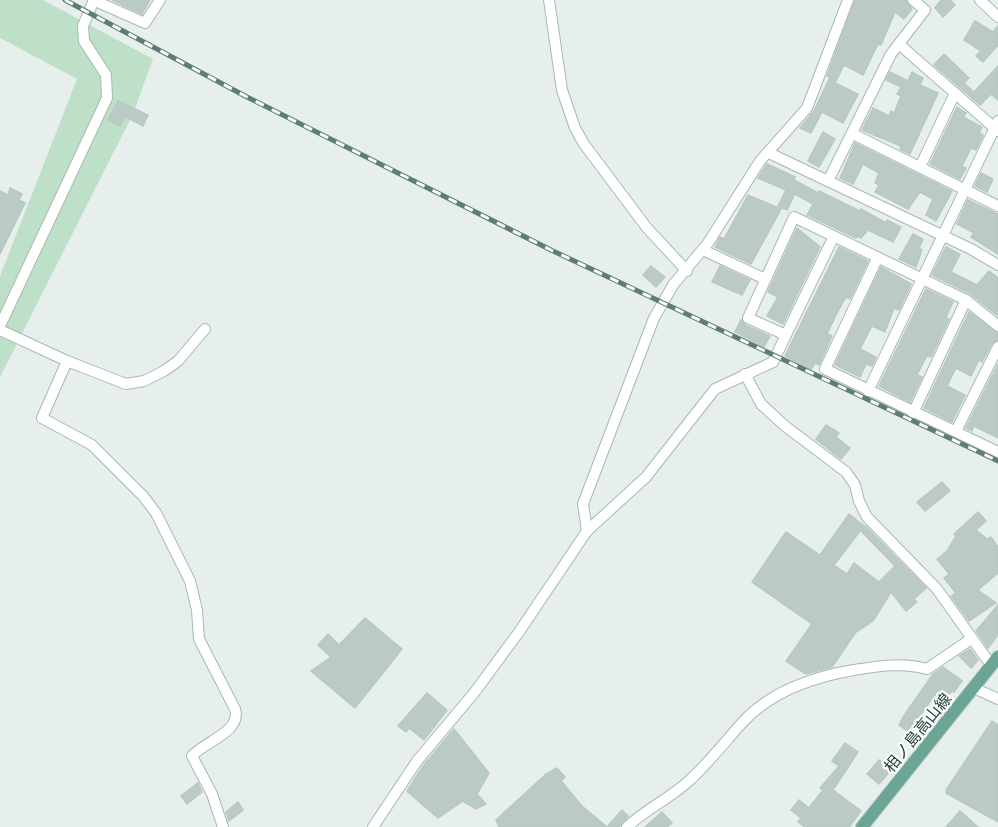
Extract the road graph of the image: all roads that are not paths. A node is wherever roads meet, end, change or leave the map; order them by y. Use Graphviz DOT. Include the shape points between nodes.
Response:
graph roads {
  1 [pos="93,0"];
  2 [pos="160,0"];
  3 [pos="549,0"];
  4 [pos="848,0"];
  5 [pos="913,0"];
  6 [pos="980,0"];
  7 [pos="998,17"];
  8 [pos="900,45"];
  9 [pos="955,93"];
  10 [pos="997,126"];
  11 [pos="852,134"];
  12 [pos="769,153"];
  13 [pos="920,167"];
  14 [pos="828,181"];
  15 [pos="966,189"];
  16 [pos="998,206"];
  17 [pos="943,236"];
  18 [pos="833,238"];
  19 [pos="703,250"];
  20 [pos="877,259"];
  21 [pos="998,265"];
  22 [pos="687,271"];
  23 [pos="765,279"];
  24 [pos="922,279"];
  25 [pos="966,300"];
  26 [pos="998,326"];
  27 [pos="0,328"];
  28 [pos="205,329"];
  29 [pos="786,335"];
  30 [pos="998,347"];
  31 [pos="67,362"];
  32 [pos="745,374"];
  33 [pos="868,391"];
  34 [pos="913,412"];
  35 [pos="956,431"];
  36 [pos="998,452"];
  37 [pos="587,531"];
  38 [pos="970,639"];
  39 [pos="995,661"];
  40 [pos="974,688"];
  41 [pos="998,699"];
  42 [pos="223,827"];
  43 [pos="373,827"];
  44 [pos="627,827"];
  45 [pos="862,827"];
  1 -- 2 [label="street" via="145,23"];
  1 -- 27 [label="street" via="82,26 84,41 106,75 107,98"];
  3 -- 22 [label="street" via="562,90 575,128 647,228"];
  4 -- 12 [label="street" via="807,108"];
  5 -- 8 [label="street" via="925,10"];
  6 -- 7 [label="street"];
  8 -- 9 [label="street"];
  8 -- 11 [label="street" via="891,54"];
  9 -- 10 [label="street"];
  9 -- 13 [label="street"];
  10 -- 15 [label="street"];
  11 -- 13 [label="street"];
  11 -- 14 [label="street"];
  12 -- 14 [label="street"];
  12 -- 19 [label="street"];
  13 -- 15 [label="street"];
  14 -- 17 [label="street"];
  15 -- 16 [label="street"];
  15 -- 17 [label="street"];
  17 -- 21 [label="street"];
  17 -- 24 [label="street"];
  18 -- 20 [label="street"];
  18 -- 23 [label="street" via="794,217"];
  18 -- 29 [label="street"];
  19 -- 22 [label="street"];
  19 -- 23 [label="street"];
  20 -- 24 [label="street"];
  20 -- 33 [label="street" via="825,369"];
  22 -- 37 [label="street" via="673,285 654,318 584,504"];
  23 -- 29 [label="street" via="748,318"];
  24 -- 25 [label="street"];
  24 -- 33 [label="street"];
  25 -- 26 [label="street"];
  25 -- 34 [label="street"];
  27 -- 31 [label="street"];
  28 -- 31 [label="street" via="178,361 144,381 126,384"];
  29 -- 32 [label="street" via="773,362"];
  30 -- 35 [label="street"];
  31 -- 42 [label="street" via="42,417 96,449 156,513 190,581 199,639 235,709 234,725 192,756 212,794"];
  32 -- 37 [label="street" via="715,389 646,477"];
  32 -- 38 [label="street" via="761,404 846,472 867,517 937,589"];
  33 -- 34 [label="street"];
  34 -- 35 [label="street"];
  35 -- 36 [label="street"];
  37 -- 43 [label="street" via="519,632 417,761"];
  38 -- 39 [label="street"];
  38 -- 44 [label="street" via="927,669 876,666 825,675 797,685 742,722 690,780 642,812"];
  39 -- 40 [label="main road, 相ノ島高山線"];
  40 -- 41 [label="street"];
  40 -- 45 [label="main road, 相ノ島高山線"];
}
